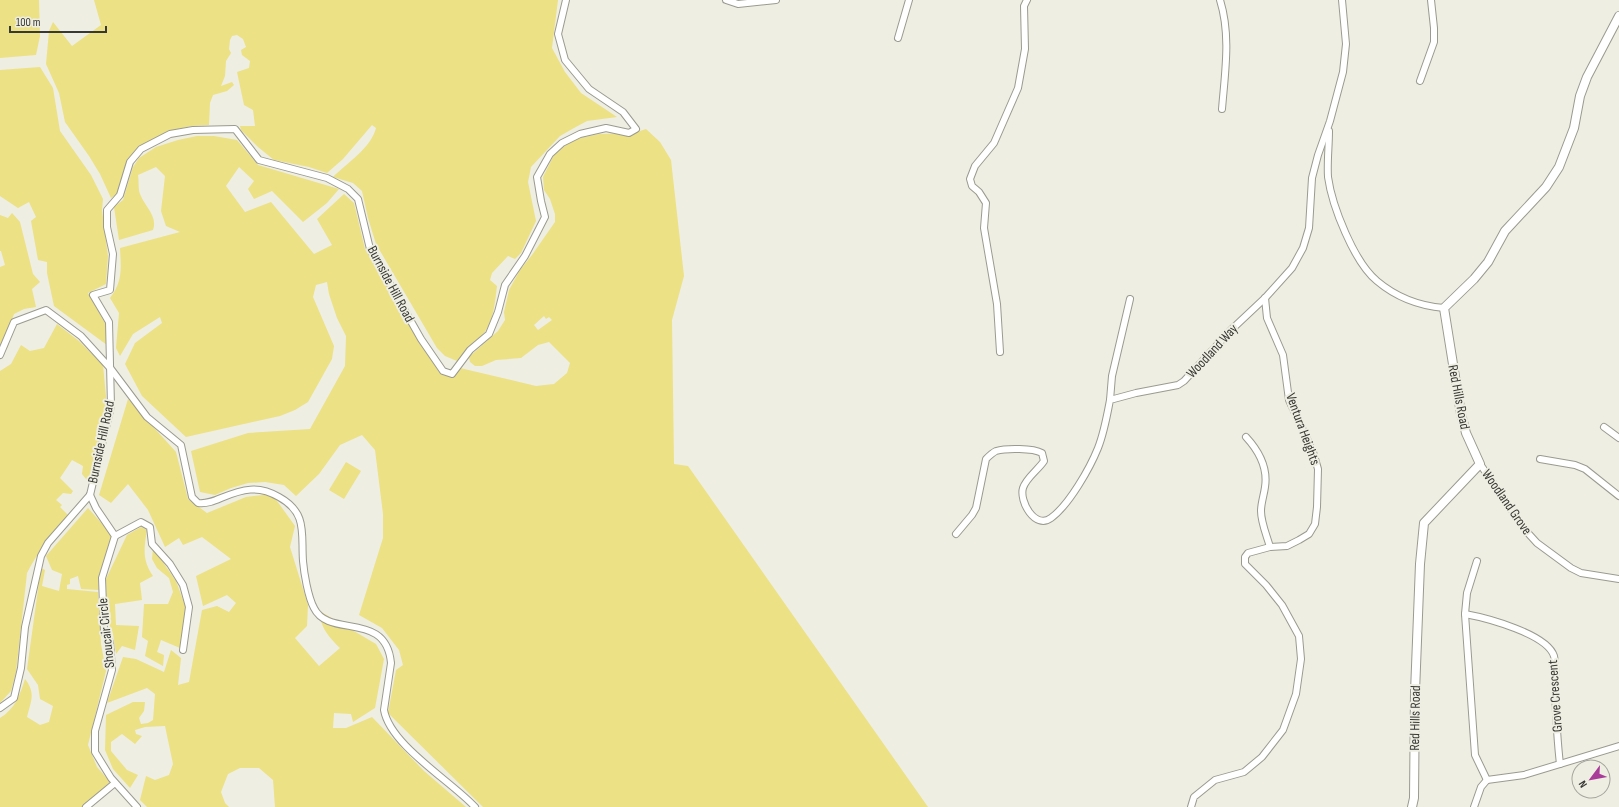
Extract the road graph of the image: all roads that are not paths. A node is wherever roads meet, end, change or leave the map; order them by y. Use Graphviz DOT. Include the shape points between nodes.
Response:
graph roads {
  1 [pos="566,0"];
  2 [pos="726,0"];
  3 [pos="776,0"];
  4 [pos="909,0"];
  5 [pos="1027,0"];
  6 [pos="1220,0"];
  7 [pos="1431,0"];
  8 [pos="1343,1"];
  9 [pos="1619,16"];
  10 [pos="898,38"];
  11 [pos="1420,81"];
  12 [pos="1222,109"];
  13 [pos="1329,125"];
  14 [pos="1265,298"];
  15 [pos="1130,299"];
  16 [pos="1444,308"];
  17 [pos="1000,352"];
  18 [pos="0,355"];
  19 [pos="111,369"];
  20 [pos="1110,400"];
  21 [pos="1604,427"];
  22 [pos="1246,437"];
  23 [pos="1619,438"];
  24 [pos="1540,459"];
  25 [pos="1480,464"];
  26 [pos="90,495"];
  27 [pos="1619,496"];
  28 [pos="956,534"];
  29 [pos="115,536"];
  30 [pos="1270,547"];
  31 [pos="1476,561"];
  32 [pos="1619,579"];
  33 [pos="1465,614"];
  34 [pos="183,650"];
  35 [pos="0,708"];
  36 [pos="1619,746"];
  37 [pos="1560,764"];
  38 [pos="1487,780"];
  39 [pos="115,783"];
  40 [pos="86,807"];
  41 [pos="137,807"];
  42 [pos="475,807"];
  43 [pos="1191,807"];
  44 [pos="1412,807"];
  45 [pos="1474,807"];
  1 -- 19 [label="street, Burnside Hill Road" via="558,34 565,60 589,89 623,112 636,129 630,133 606,128 580,134 562,143 550,154 537,176 544,217 525,256 505,285 489,334 470,350 452,374 443,371 421,340 370,249 358,199 348,189 327,178 259,160 235,129 193,130 170,134 141,149 130,162 120,195 107,210 107,226 113,254 110,290 93,295 110,322"];
  2 -- 3 [label="street" via="738,4"];
  4 -- 10 [label="street"];
  5 -- 17 [label="street" via="1024,6 1025,49 1018,88 994,143 975,166 970,179 972,186 986,203 984,228 997,304"];
  6 -- 12 [label="street" via="1227,33"];
  7 -- 11 [label="street" via="1434,42"];
  8 -- 13 [label="street, Woodland Way" via="1343,72"];
  9 -- 16 [label="main road" via="1586,77 1574,128 1559,168 1546,187 1506,231 1488,262"];
  13 -- 14 [label="street, Woodland Way" via="1312,178 1309,228 1303,248 1292,268"];
  13 -- 16 [label="street" via="1328,176 1333,198 1347,236 1362,265 1377,281 1395,292 1416,303"];
  14 -- 20 [label="street, Woodland Way" via="1178,385 1136,392"];
  14 -- 30 [label="street, Ventura Heights" via="1267,318 1283,355 1289,400 1318,469 1315,524 1309,534 1287,546"];
  15 -- 20 [label="street" via="1112,376"];
  16 -- 25 [label="main road, Red Hills Road" via="1461,414 1466,433"];
  18 -- 19 [label="street" via="14,322 46,310 81,336"];
  19 -- 26 [label="street, Burnside Hill Road" via="111,406"];
  19 -- 42 [label="street" via="147,417 181,445 192,497 198,503 208,503 241,490 259,490 270,492 289,504 296,513 303,531 303,562 314,609 331,622 363,628 380,637 391,657 385,718 408,747"];
  20 -- 28 [label="street" via="1099,447 1076,489 1050,519 1040,521 1034,518 1022,495 1025,484 1044,462 1042,453 1032,450 1003,450 990,455 984,463 976,508"];
  21 -- 23 [label="street"];
  22 -- 30 [label="street" via="1254,445 1265,475 1261,512"];
  24 -- 27 [label="street" via="1585,469"];
  25 -- 32 [label="street, Woodland Grove" via="1537,543 1581,573"];
  25 -- 44 [label="main road, Red Hills Road" via="1424,523"];
  26 -- 29 [label="street"];
  26 -- 35 [label="street" via="48,543 41,556 25,627 21,668 14,698"];
  29 -- 34 [label="street" via="141,522 150,527 152,544 170,564 183,585 189,607"];
  29 -- 39 [label="street, Shoucair Circle" via="102,578 104,632 110,642 112,670 95,731 95,752"];
  30 -- 43 [label="street, Ventura Heights" via="1248,553 1245,557 1246,564 1282,604 1299,636 1301,659 1296,694 1283,730 1262,757 1244,772 1215,780 1194,797"];
  31 -- 33 [label="street" via="1466,593"];
  33 -- 37 [label="street, Grove Crescent" via="1486,618 1521,631 1547,645 1554,657"];
  33 -- 38 [label="street" via="1475,755"];
  36 -- 37 [label="street"];
  37 -- 38 [label="street" via="1524,775"];
  38 -- 45 [label="street" via="1481,786"];
  39 -- 40 [label="street"];
  39 -- 41 [label="street, Shoucair Circle"];
}
